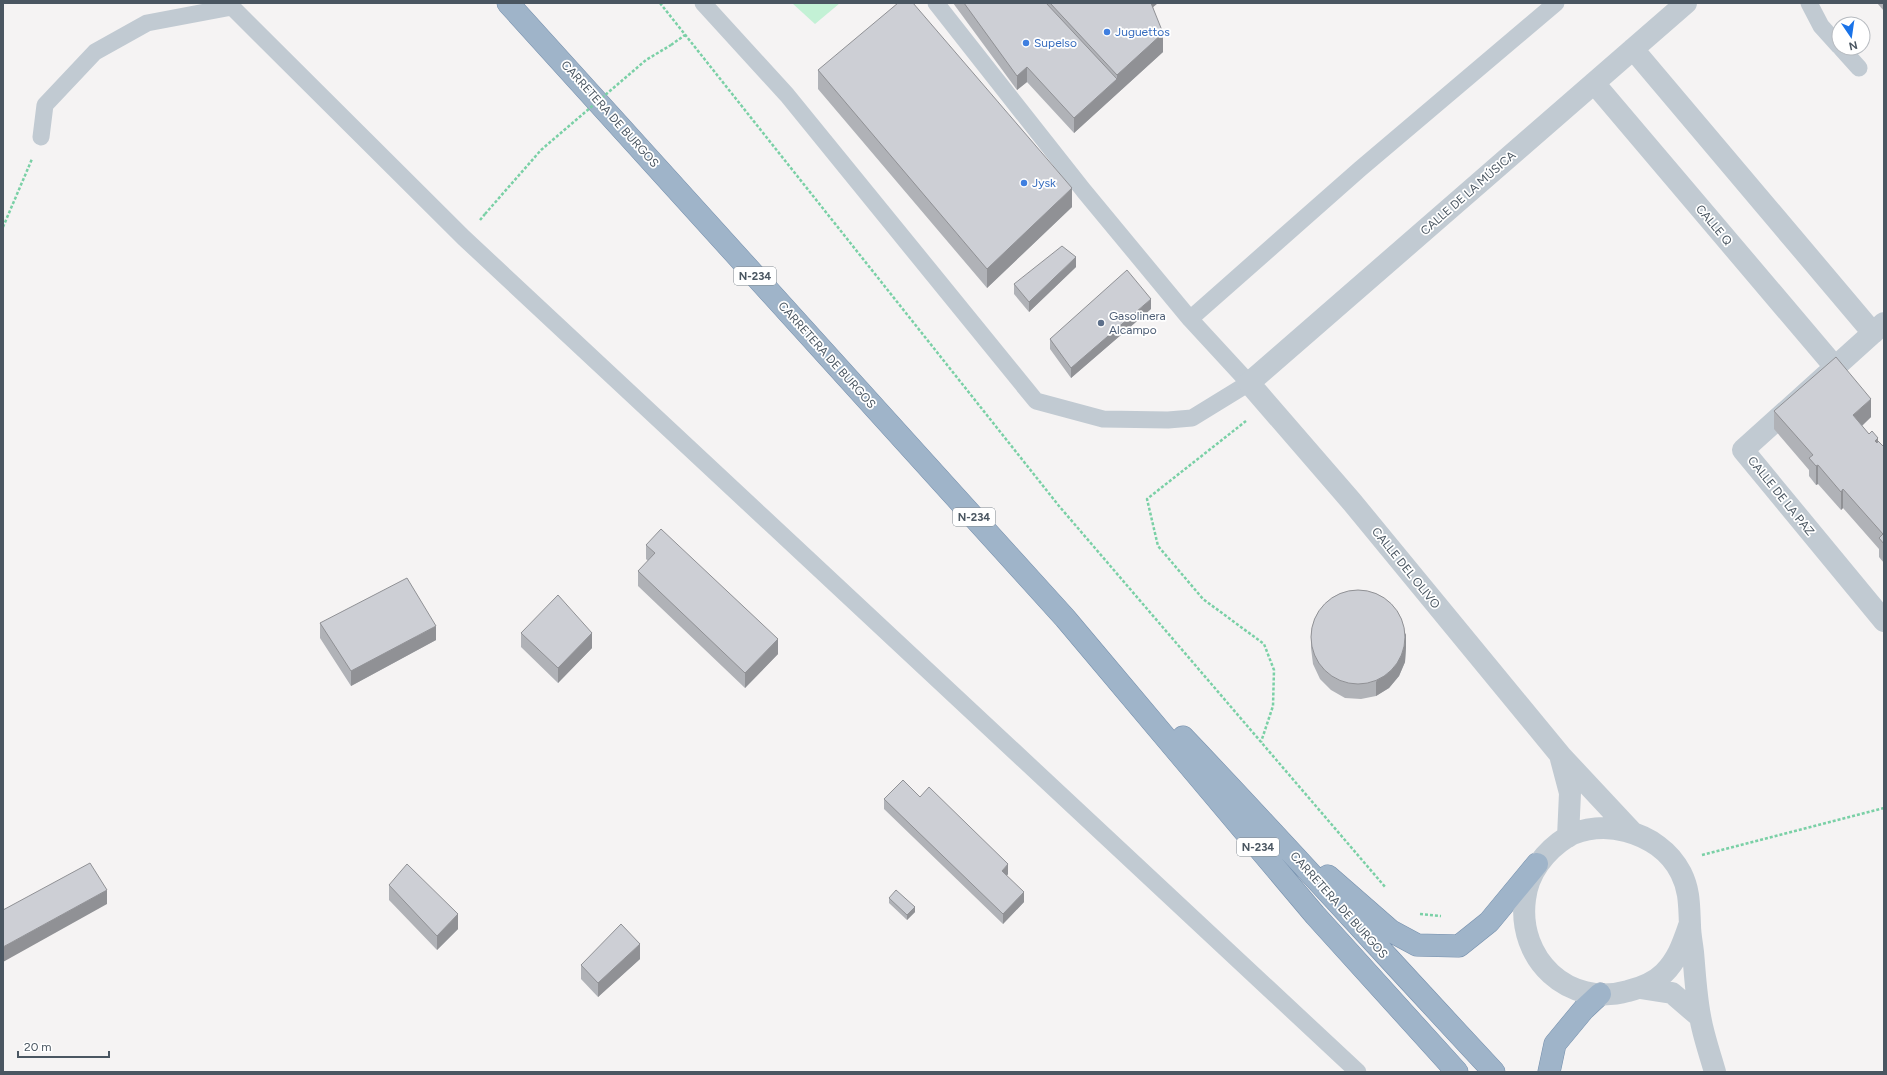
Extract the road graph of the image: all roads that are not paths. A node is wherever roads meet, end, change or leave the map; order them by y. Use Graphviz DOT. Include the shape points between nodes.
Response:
graph roads {
  1 [pos="508,3"];
  2 [pos="703,3"];
  3 [pos="936,3"];
  4 [pos="1556,3"];
  5 [pos="1686,3"];
  6 [pos="1809,3"];
  7 [pos="230,5"];
  8 [pos="1831,37"];
  9 [pos="1633,49"];
  10 [pos="1848,56"];
  11 [pos="1859,68"];
  12 [pos="1594,83"];
  13 [pos="41,137"];
  14 [pos="1190,319"];
  15 [pos="1878,328"];
  16 [pos="1835,367"];
  17 [pos="1249,383"];
  18 [pos="1065,618"];
  19 [pos="1884,621"];
  20 [pos="1561,756"];
  21 [pos="1249,806"];
  22 [pos="1632,833"];
  23 [pos="1568,837"];
  24 [pos="1537,864"];
  25 [pos="1690,926"];
  26 [pos="1640,988"];
  27 [pos="1600,994"];
  28 [pos="1700,1017"];
  29 [pos="1358,1072"];
  30 [pos="1457,1072"];
  31 [pos="1494,1072"];
  32 [pos="1549,1072"];
  33 [pos="1715,1072"];
  1 -- 18 [label="highway, CARRETERA DE BURGOS / N-234"];
  2 -- 17 [label="lane" via="787,95 1036,401 1103,419 1192,418"];
  3 -- 14 [label="lane" via="1084,191"];
  4 -- 14 [label="lane" via="1360,169"];
  5 -- 9 [label="street, CALLE DE LA MÚSICA"];
  6 -- 8 [label="lane" via="1821,26"];
  7 -- 13 [label="lane" via="147,23 96,52 44,105"];
  7 -- 29 [label="lane" via="464,238"];
  9 -- 12 [label="street, CALLE DE LA MÚSICA"];
  9 -- 15 [label="street"];
  10 -- 11 [label="lane"];
  12 -- 16 [label="street, CALLE Q"];
  12 -- 17 [label="street, CALLE DE LA MÚSICA"];
  14 -- 17 [label="lane"];
  15 -- 16 [label="street, CALLE DE LA PAZ"];
  16 -- 19 [label="street, CALLE DE LA PAZ" via="1743,450"];
  17 -- 20 [label="street, CALLE DEL OLIVO" via="1352,502"];
  18 -- 21 [label="highway, CARRETERA DE BURGOS / N-234"];
  18 -- 30 [label="highway, CARRETERA DE BURGOS / N-234" via="1315,915"];
  20 -- 22 [label="street, CALLE DEL OLIVO"];
  20 -- 23 [label="street, CALLE DEL OLIVO" via="1570,793"];
  21 -- 24 [label="highway" via="1390,931 1417,945 1459,946 1489,922"];
  21 -- 31 [label="highway, CARRETERA DE BURGOS / N-234"];
  22 -- 23 [label="street" via="1616,828 1588,829"];
  22 -- 25 [label="street" via="1642,835 1665,851 1681,872 1690,899"];
  23 -- 24 [label="street" via="1551,848"];
  24 -- 27 [label="street" via="1526,889 1523,915 1528,942 1542,965 1562,983 1587,993"];
  25 -- 26 [label="street" via="1680,952 1664,973"];
  25 -- 28 [label="street"];
  26 -- 27 [label="street" via="1614,995"];
  26 -- 28 [label="street" via="1672,993"];
  27 -- 32 [label="highway" via="1555,1044"];
  28 -- 33 [label="street"];
}
